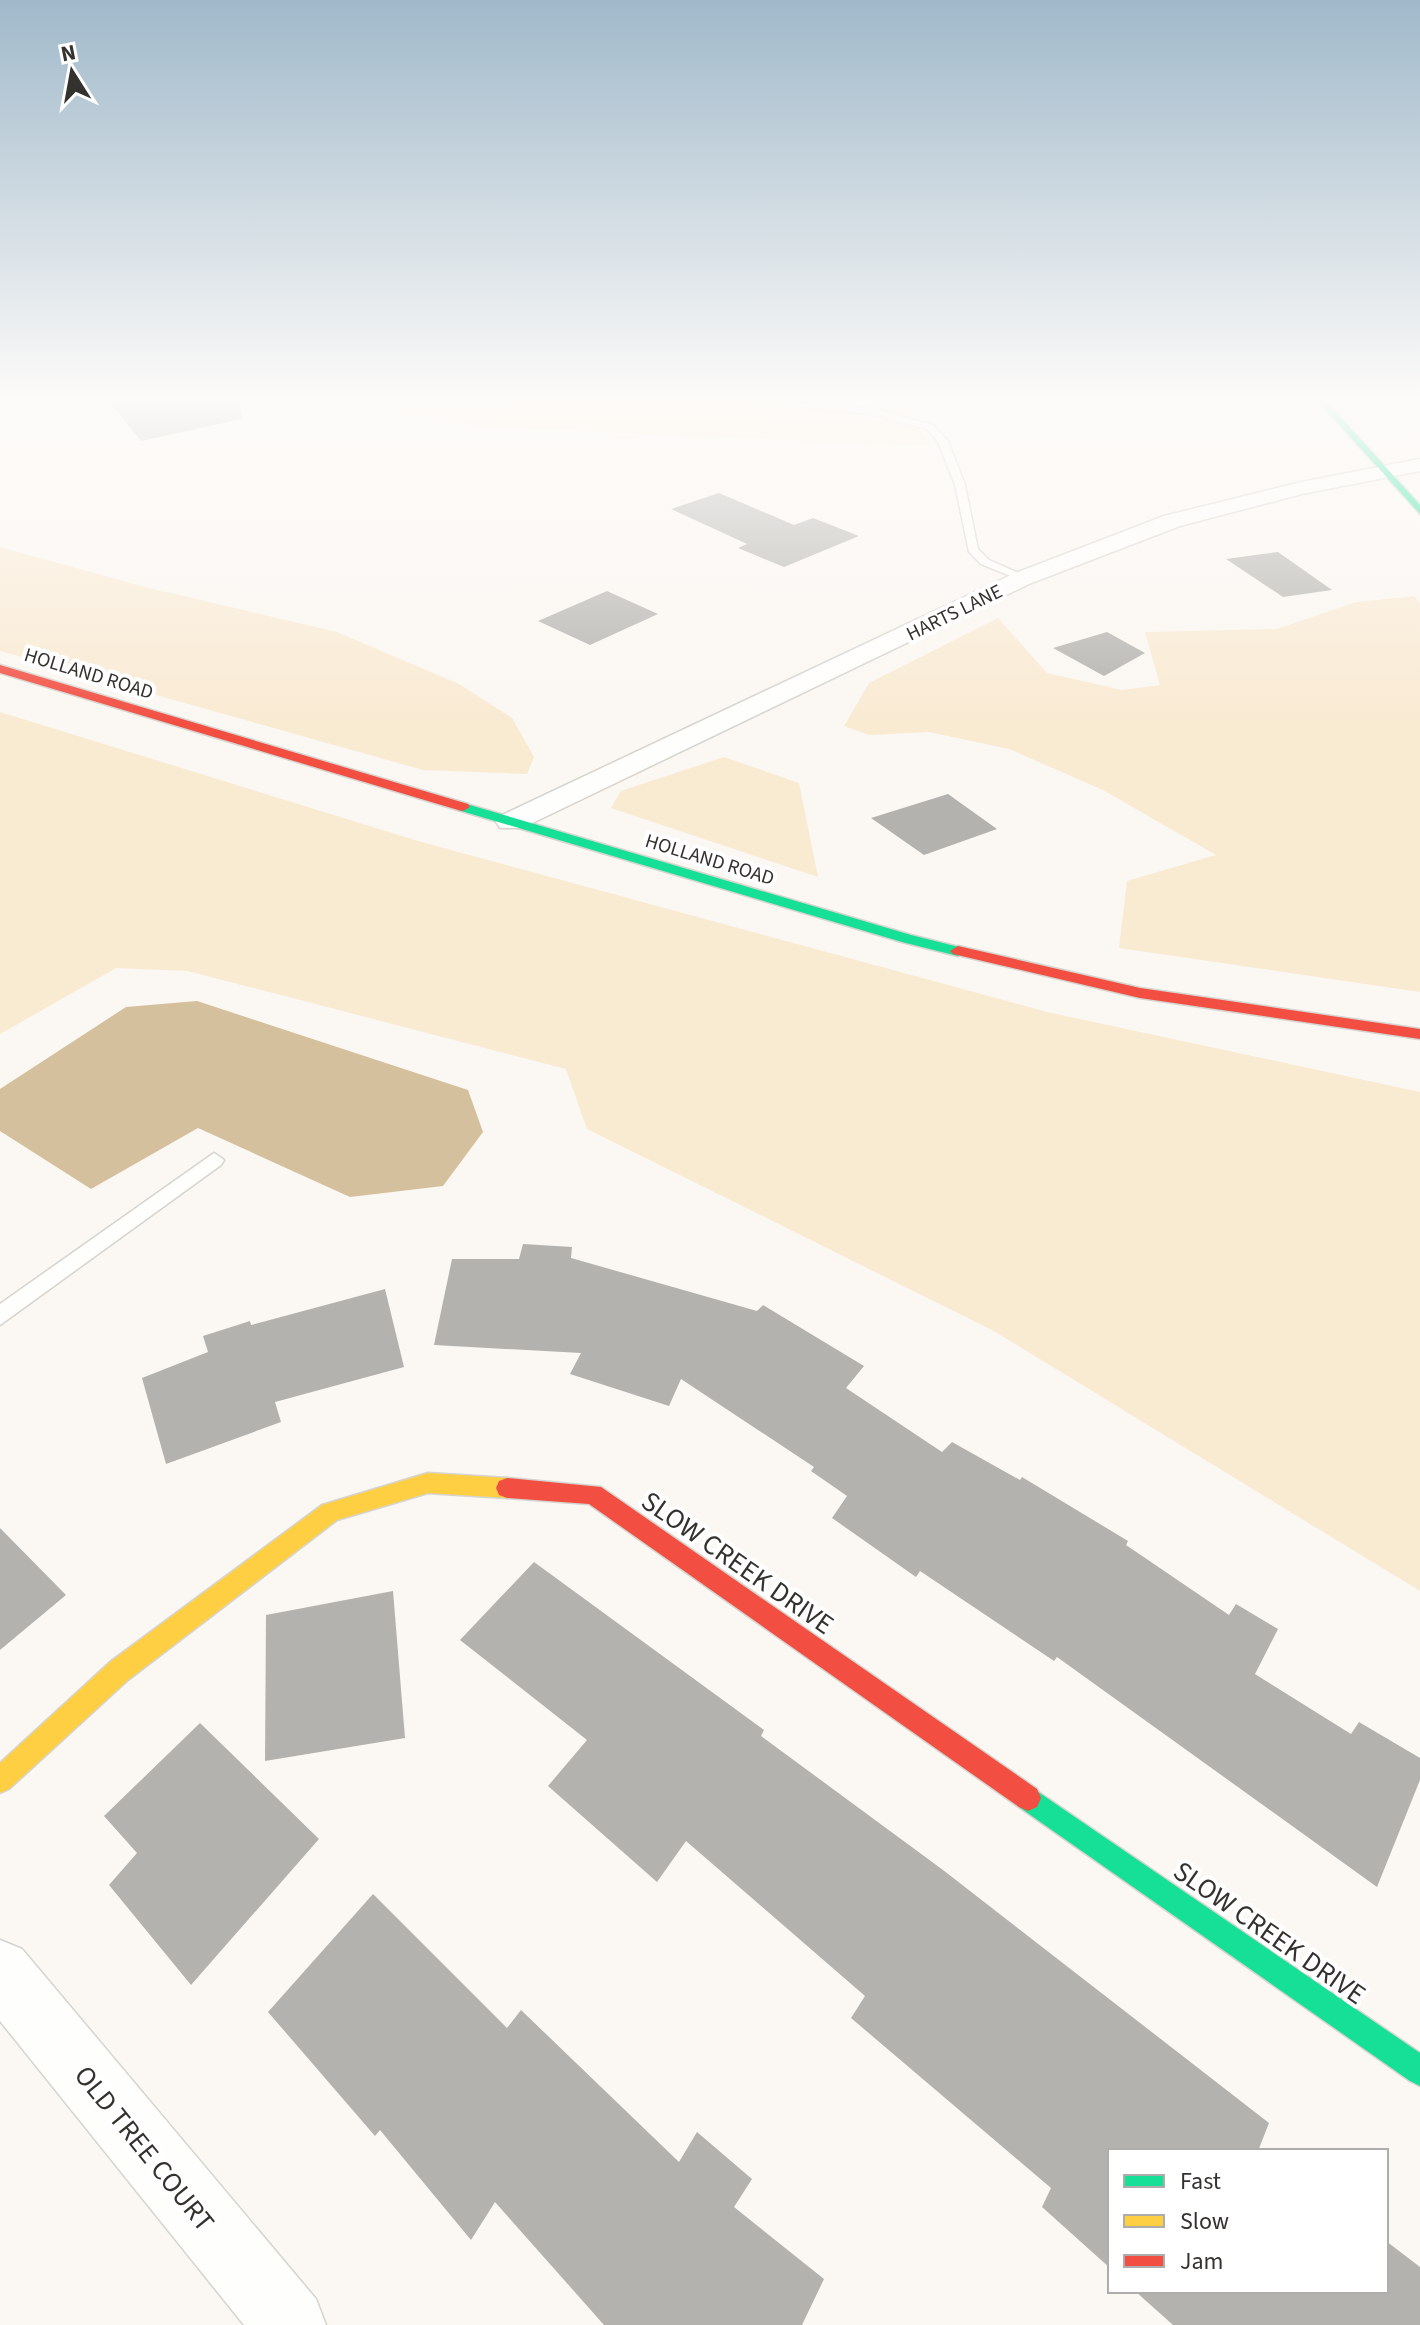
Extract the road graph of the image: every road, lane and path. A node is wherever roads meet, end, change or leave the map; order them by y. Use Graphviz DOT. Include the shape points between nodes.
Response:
graph roads {
  1 [pos="965,508"];
  2 [pos="1221,508"];
  3 [pos="1024,578"];
  4 [pos="0,669"];
  5 [pos="511,822"];
  6 [pos="1420,1034"];
  7 [pos="214,1160"];
  8 [pos="0,1316"];
  9 [pos="0,1780"];
  10 [pos="0,1971"];
  11 [pos="1420,2071"];
  12 [pos="290,2325"];
  1 -- 3 [label="lane" via="973,550 985,562"];
  2 -- 3 [label="street, HARTS LANE" via="1172,521"];
  3 -- 5 [label="street, HARTS LANE"];
  4 -- 5 [label="street, HOLLAND ROAD"];
  5 -- 6 [label="street, HOLLAND ROAD" via="774,902 1069,978 1266,1014"];
  7 -- 8 [label="lane"];
  9 -- 11 [label="street, SLOW CREEK DRIVE" via="119,1671 330,1512 428,1483 593,1494"];
  10 -- 12 [label="street, OLD TREE COURT"];
}
